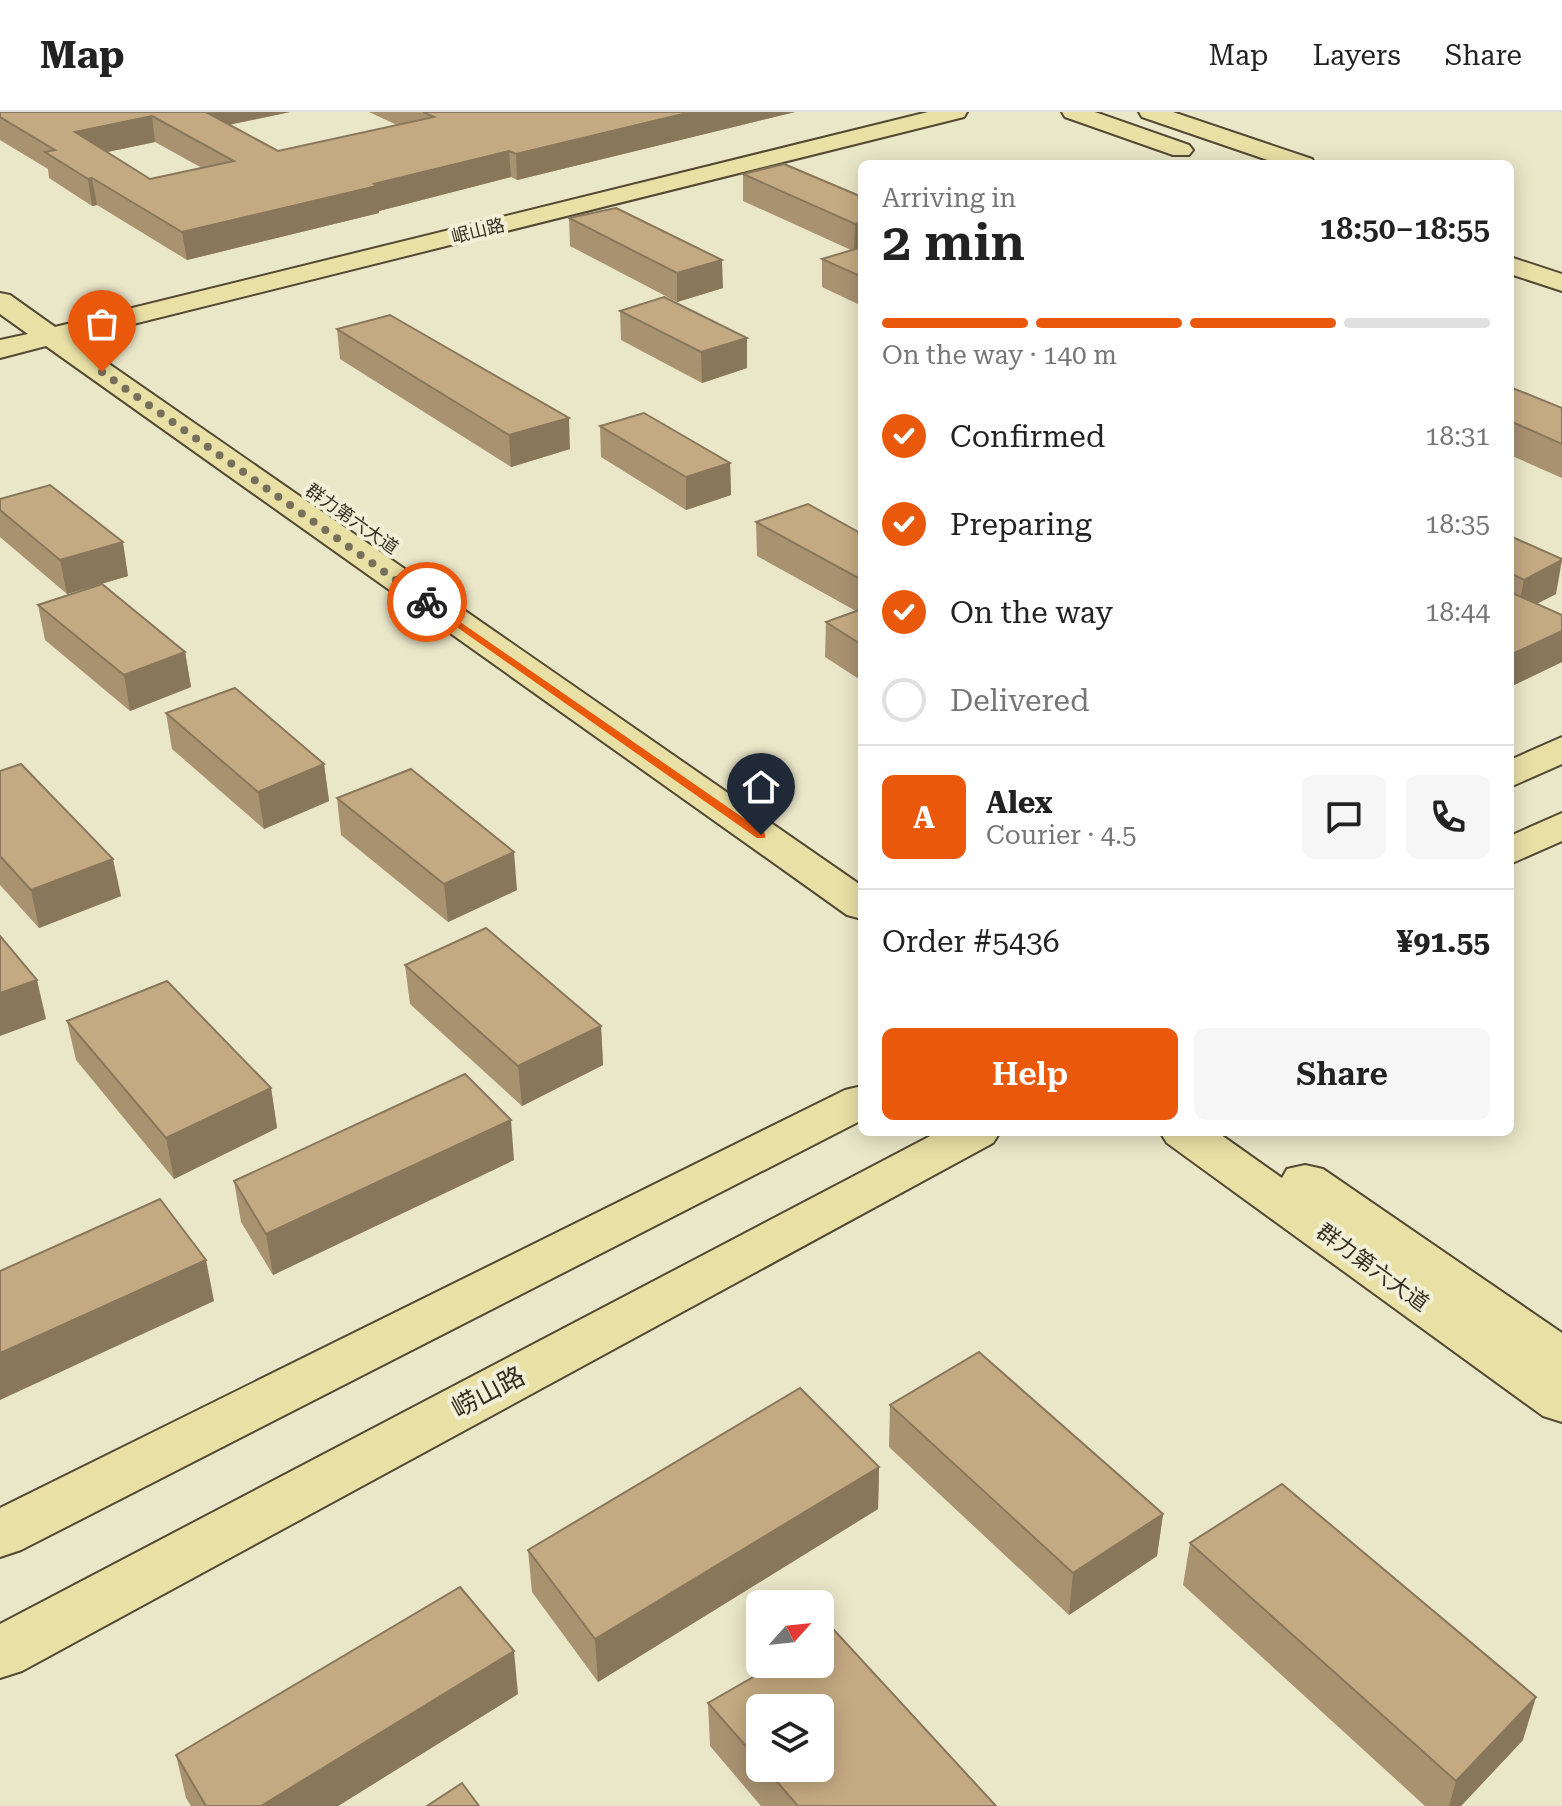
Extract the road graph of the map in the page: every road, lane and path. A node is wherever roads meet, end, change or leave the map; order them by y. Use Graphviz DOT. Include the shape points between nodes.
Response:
graph roads {
  1 [pos="907,112"];
  2 [pos="956,112"];
  3 [pos="1073,112"];
  4 [pos="1150,112"];
  5 [pos="1207,159"];
  6 [pos="1291,160"];
  7 [pos="1514,266"];
  8 [pos="0,275"];
  9 [pos="1562,283"];
  10 [pos="0,301"];
  11 [pos="58,328"];
  12 [pos="0,335"];
  13 [pos="0,349"];
  14 [pos="1562,749"];
  15 [pos="1514,773"];
  16 [pos="1562,825"];
  17 [pos="1514,850"];
  18 [pos="858,871"];
  19 [pos="858,903"];
  20 [pos="858,1103"];
  21 [pos="969,1136"];
  22 [pos="1190,1136"];
  23 [pos="1240,1136"];
  24 [pos="1562,1360"];
  25 [pos="1562,1402"];
  26 [pos="0,1534"];
  27 [pos="0,1653"];
  1 -- 11 [label="main road, 岷山路"];
  2 -- 11 [label="main road, 岷山路"];
  3 -- 5 [label="main road"];
  4 -- 6 [label="main road"];
  7 -- 9 [label="main road"];
  8 -- 11 [label="main road, 群力第六大道"];
  10 -- 11 [label="main road, 群力第六大道"];
  11 -- 12 [label="main road, 岷山路"];
  11 -- 13 [label="main road, 岷山路"];
  11 -- 18 [label="main road, 群力第六大道"];
  11 -- 19 [label="main road, 群力第六大道"];
  14 -- 15 [label="main road"];
  16 -- 17 [label="main road"];
  20 -- 26 [label="main road"];
  21 -- 27 [label="main road, 崂山路"];
  22 -- 25 [label="main road, 群力第六大道"];
  23 -- 24 [label="main road, 群力第六大道"];
}
